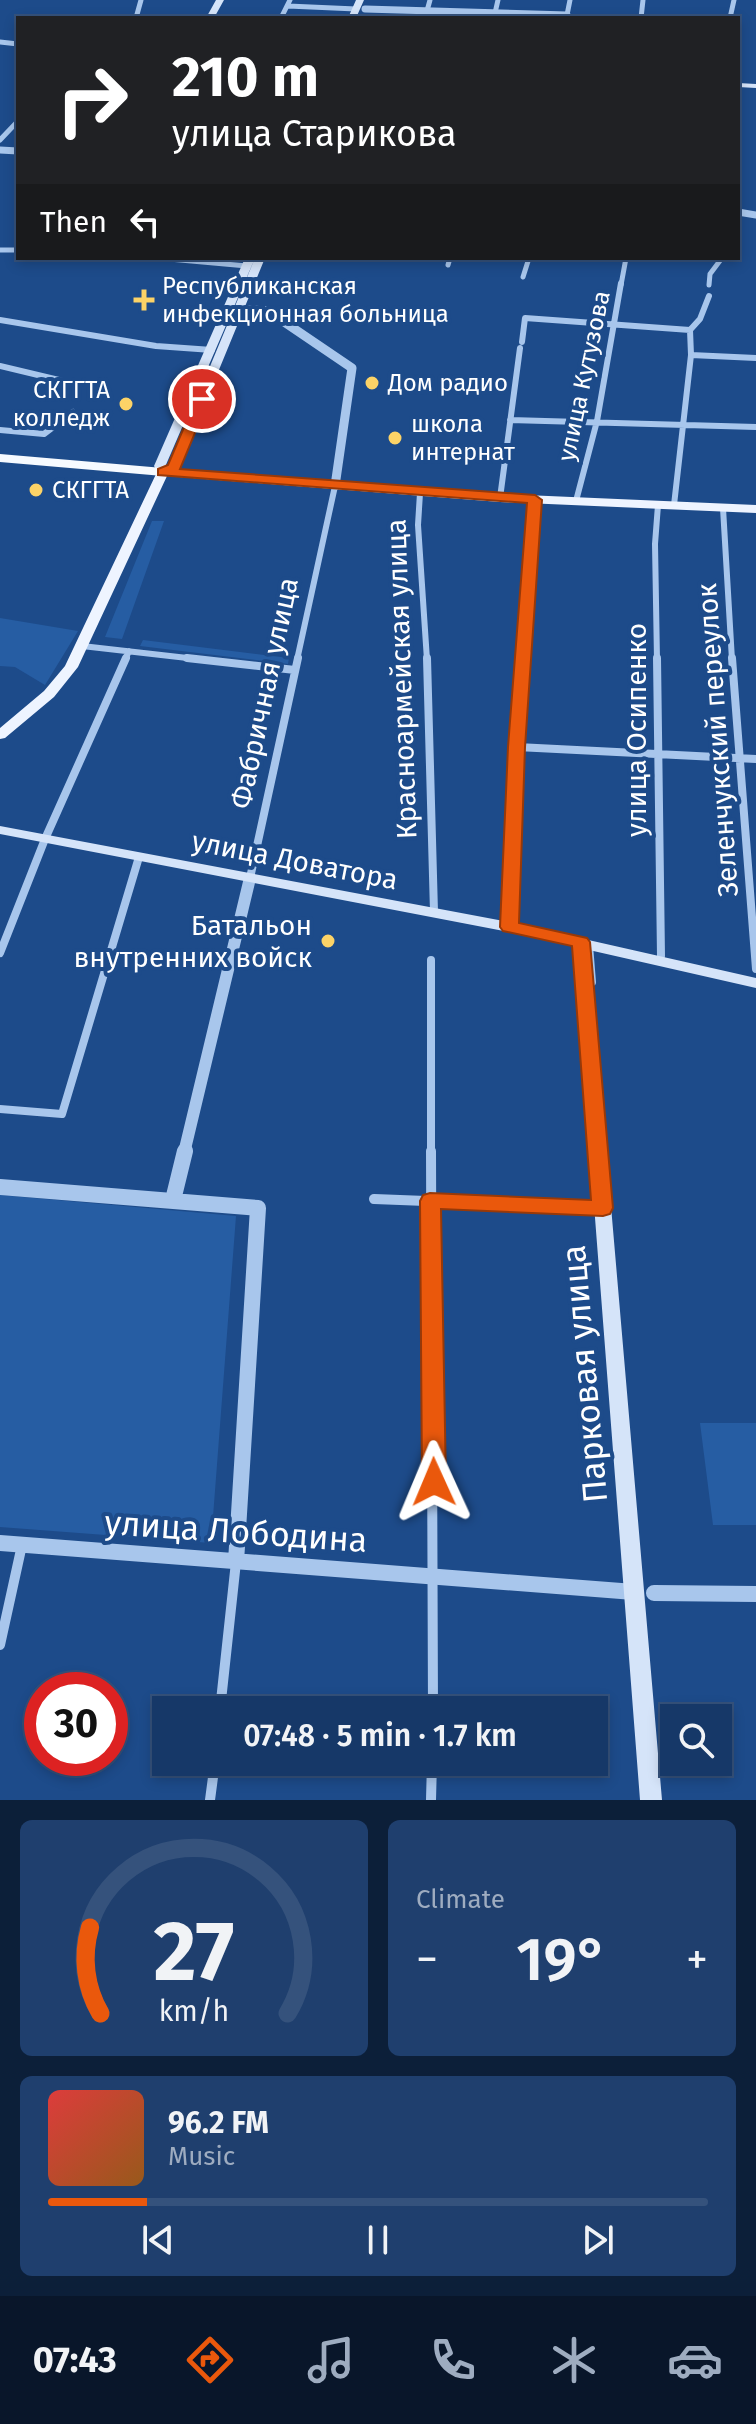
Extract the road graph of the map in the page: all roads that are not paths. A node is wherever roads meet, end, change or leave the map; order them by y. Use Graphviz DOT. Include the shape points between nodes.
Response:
graph roads {
  1 [pos="290,0"];
  2 [pos="360,0"];
  3 [pos="369,0"];
  4 [pos="430,0"];
  5 [pos="498,0"];
  6 [pos="570,0"];
  7 [pos="288,6"];
  8 [pos="356,9"];
  9 [pos="365,9"];
  10 [pos="495,13"];
  11 [pos="426,14"];
  12 [pos="282,16"];
  13 [pos="353,16"];
  14 [pos="363,16"];
  15 [pos="567,16"];
  16 [pos="16,123"];
  17 [pos="0,140"];
  18 [pos="16,243"];
  19 [pos="0,250"];
  20 [pos="10,250"];
  21 [pos="16,250"];
  22 [pos="204,260"];
  23 [pos="259,260"];
  24 [pos="528,260"];
  25 [pos="626,260"];
  26 [pos="720,260"];
  27 [pos="249,262"];
  28 [pos="523,277"];
  29 [pos="709,285"];
  30 [pos="709,296"];
  31 [pos="239,309"];
  32 [pos="0,320"];
  33 [pos="616,324"];
  34 [pos="690,330"];
  35 [pos="212,350"];
  36 [pos="691,355"];
  37 [pos="756,358"];
  38 [pos="2,368"];
  39 [pos="63,381"];
  40 [pos="73,412"];
  41 [pos="510,420"];
  42 [pos="597,421"];
  43 [pos="682,423"];
  44 [pos="756,427"];
  45 [pos="0,430"];
  46 [pos="0,458"];
  47 [pos="163,472"];
  48 [pos="335,486"];
  49 [pos="420,493"];
  50 [pos="500,498"];
  51 [pos="535,500"];
  52 [pos="576,501"];
  53 [pos="658,505"];
  54 [pos="674,505"];
  55 [pos="723,508"];
  56 [pos="756,509"];
  57 [pos="82,646"];
  58 [pos="129,651"];
  59 [pos="295,670"];
  60 [pos="0,735"];
  61 [pos="517,747"];
  62 [pos="657,755"];
  63 [pos="738,757"];
  64 [pos="756,759"];
  65 [pos="0,830"];
  66 [pos="45,839"];
  67 [pos="139,857"];
  68 [pos="250,878"];
  69 [pos="434,912"];
  70 [pos="509,927"];
  71 [pos="585,944"];
  72 [pos="0,953"];
  73 [pos="661,956"];
  74 [pos="431,960"];
  75 [pos="756,969"];
  76 [pos="756,975"];
  77 [pos="592,982"];
  78 [pos="756,983"];
  79 [pos="0,1109"];
  80 [pos="0,1187"];
  81 [pos="374,1199"];
  82 [pos="173,1200"];
  83 [pos="430,1201"];
  84 [pos="603,1208"];
  85 [pos="0,1543"];
  86 [pos="22,1545"];
  87 [pos="236,1562"];
  88 [pos="435,1576"];
  89 [pos="634,1592"];
  90 [pos="654,1593"];
  91 [pos="756,1594"];
  92 [pos="0,1645"];
  93 [pos="222,1696"];
  94 [pos="433,1696"];
  95 [pos="213,1776"];
  96 [pos="432,1776"];
  97 [pos="210,1800"];
  98 [pos="431,1800"];
  99 [pos="651,1800"];
  1 -- 7 [label="street"];
  2 -- 8 [label="main road"];
  3 -- 9 [label="main road"];
  4 -- 11 [label="street"];
  5 -- 10 [label="street"];
  6 -- 15 [label="street"];
  7 -- 8 [label="street"];
  7 -- 12 [label="street"];
  8 -- 13 [label="main road"];
  9 -- 11 [label="street"];
  9 -- 14 [label="main road"];
  10 -- 11 [label="street"];
  10 -- 15 [label="street"];
  16 -- 17 [label="street"];
  18 -- 20 [label="street"];
  19 -- 20 [label="street"];
  20 -- 21 [label="street"];
  22 -- 27 [label="street"];
  23 -- 31 [label="main road"];
  24 -- 28 [label="street"];
  25 -- 33 [label="street, улица Кутузова"];
  26 -- 29 [label="street"];
  27 -- 35 [label="main road"];
  30 -- 34 [label="street"];
  31 -- 47 [label="main road" via="174,467"];
  31 -- 48 [label="street, Фабричная улица" via="268,311 352,368"];
  32 -- 35 [label="street"];
  33 -- 34 [label="street"];
  33 -- 41 [label="street" via="525,318"];
  33 -- 42 [label="street, улица Кутузова"];
  34 -- 36 [label="street"];
  35 -- 47 [label="main road" via="159,466"];
  36 -- 37 [label="street"];
  36 -- 43 [label="street"];
  38 -- 39 [label="street"];
  40 -- 45 [label="street" via="44,434"];
  41 -- 42 [label="street"];
  41 -- 50 [label="street"];
  42 -- 43 [label="street"];
  42 -- 52 [label="street, улица Кутузова"];
  43 -- 44 [label="street"];
  43 -- 54 [label="street"];
  46 -- 47 [label="highway"];
  47 -- 48 [label="main road"];
  47 -- 57 [label="main road"];
  48 -- 49 [label="main road"];
  48 -- 59 [label="street, Фабричная улица"];
  49 -- 50 [label="main road"];
  49 -- 69 [label="street, Красноармейская улица"];
  50 -- 51 [label="main road"];
  51 -- 52 [label="main road"];
  51 -- 61 [label="street"];
  52 -- 53 [label="main road"];
  53 -- 54 [label="main road"];
  53 -- 62 [label="street, улица Осипенко"];
  54 -- 55 [label="main road"];
  55 -- 56 [label="main road"];
  55 -- 63 [label="street, Зеленчукский переулок"];
  57 -- 58 [label="street"];
  57 -- 60 [label="main road" via="49,694"];
  58 -- 59 [label="street"];
  58 -- 66 [label="street"];
  59 -- 68 [label="street, Фабричная улица"];
  61 -- 62 [label="street"];
  61 -- 70 [label="street"];
  62 -- 63 [label="street"];
  62 -- 73 [label="street, улица Осипенко"];
  63 -- 64 [label="street"];
  63 -- 75 [label="street, Зеленчукский переулок"];
  65 -- 66 [label="main road, улица Доватора"];
  66 -- 67 [label="main road, улица Доватора"];
  66 -- 72 [label="street"];
  67 -- 68 [label="main road, улица Доватора"];
  67 -- 79 [label="street" via="62,1114"];
  68 -- 69 [label="main road, улица Доватора"];
  68 -- 82 [label="street, Фабричная улица"];
  69 -- 70 [label="main road, улица Доватора"];
  70 -- 71 [label="main road, улица Доватора"];
  71 -- 73 [label="main road, улица Доватора"];
  71 -- 77 [label="street"];
  71 -- 78 [label="main road, улица Доватора"];
  71 -- 84 [label="main road, Парковая улица"];
  73 -- 76 [label="main road, улица Доватора"];
  74 -- 83 [label="street"];
  80 -- 82 [label="street"];
  81 -- 83 [label="street"];
  82 -- 87 [label="street" via="258,1208"];
  83 -- 84 [label="street"];
  83 -- 88 [label="street"];
  84 -- 89 [label="main road, Парковая улица"];
  85 -- 86 [label="street, улица Лободина"];
  86 -- 87 [label="street, улица Лободина"];
  86 -- 92 [label="street"];
  87 -- 88 [label="street, улица Лободина"];
  87 -- 93 [label="street"];
  88 -- 89 [label="street, улица Лободина"];
  88 -- 94 [label="street"];
  89 -- 90 [label="street, улица Лободина"];
  89 -- 99 [label="main road, Парковая улица"];
  90 -- 91 [label="street, улица Лободина"];
  95 -- 97 [label="street"];
  96 -- 98 [label="street"];
}
